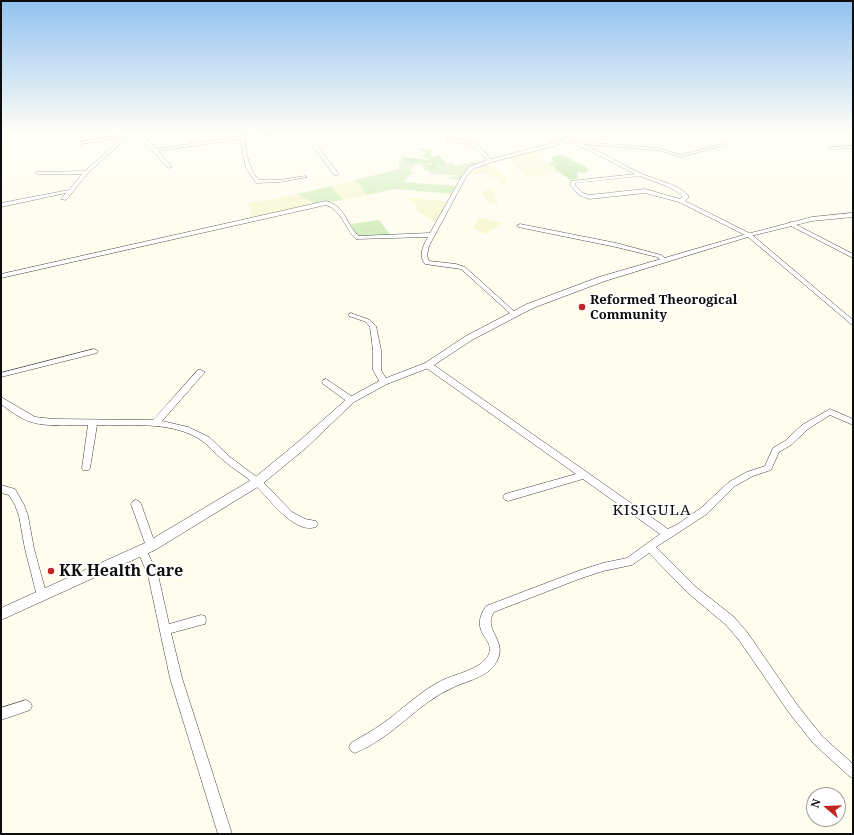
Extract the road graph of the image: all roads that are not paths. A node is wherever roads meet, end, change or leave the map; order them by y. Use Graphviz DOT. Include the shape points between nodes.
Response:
graph roads {
  1 [pos="86,172"];
  2 [pos="252,172"];
  3 [pos="467,172"];
  4 [pos="634,172"];
  5 [pos="37,173"];
  6 [pos="640,175"];
  7 [pos="305,177"];
  8 [pos="70,191"];
  9 [pos="64,199"];
  10 [pos="681,201"];
  11 [pos="1,205"];
  12 [pos="853,215"];
  13 [pos="791,224"];
  14 [pos="520,226"];
  15 [pos="433,235"];
  16 [pos="749,235"];
  17 [pos="853,256"];
  18 [pos="664,260"];
  19 [pos="1,276"];
  20 [pos="514,314"];
  21 [pos="351,315"];
  22 [pos="853,323"];
  23 [pos="94,351"];
  24 [pos="428,365"];
  25 [pos="201,372"];
  26 [pos="1,375"];
  27 [pos="326,382"];
  28 [pos="384,382"];
  29 [pos="1,400"];
  30 [pos="351,400"];
  31 [pos="93,422"];
  32 [pos="853,422"];
  33 [pos="155,423"];
  34 [pos="86,468"];
  35 [pos="585,475"];
  36 [pos="258,482"];
  37 [pos="1,488"];
  38 [pos="508,497"];
  39 [pos="136,504"];
  40 [pos="313,524"];
  41 [pos="667,534"];
  42 [pos="649,547"];
  43 [pos="147,548"];
  44 [pos="42,596"];
  45 [pos="1,614"];
  46 [pos="201,620"];
  47 [pos="165,630"];
  48 [pos="26,706"];
  49 [pos="1,714"];
  50 [pos="356,747"];
  51 [pos="853,772"];
  52 [pos="225,834"];
  1 -- 5 [label="street"];
  1 -- 8 [label="street"];
  2 -- 7 [label="street" via="254,179 258,182"];
  3 -- 15 [label="street"];
  4 -- 6 [label="street"];
  6 -- 10 [label="street" via="682,192 685,198"];
  6 -- 10 [label="street" via="573,182 572,185 581,194 589,197 645,191"];
  8 -- 9 [label="street"];
  8 -- 11 [label="street"];
  10 -- 16 [label="street"];
  12 -- 13 [label="street"];
  13 -- 16 [label="street"];
  13 -- 17 [label="street"];
  14 -- 18 [label="street" via="616,245 659,256"];
  15 -- 19 [label="street" via="358,238 342,212 326,203"];
  15 -- 20 [label="street" via="425,250 425,260 431,264 463,268"];
  16 -- 18 [label="street"];
  16 -- 22 [label="street"];
  18 -- 20 [label="street" via="602,279"];
  20 -- 24 [label="street" via="469,338"];
  21 -- 28 [label="street" via="368,321 373,326 377,370"];
  23 -- 26 [label="street"];
  24 -- 28 [label="street"];
  24 -- 35 [label="street"];
  25 -- 33 [label="street"];
  27 -- 30 [label="street"];
  28 -- 30 [label="street"];
  29 -- 31 [label="street" via="34,420"];
  30 -- 36 [label="street"];
  31 -- 33 [label="street"];
  31 -- 34 [label="street"];
  32 -- 41 [label="street" via="830,412 804,427 788,443 776,450 768,468 736,481 704,511"];
  33 -- 36 [label="street" via="172,425 202,436"];
  35 -- 38 [label="street"];
  35 -- 41 [label="street"];
  36 -- 40 [label="street" via="293,518 306,524"];
  36 -- 43 [label="street"];
  37 -- 44 [label="street" via="12,492 21,505"];
  39 -- 43 [label="street"];
  41 -- 42 [label="street"];
  42 -- 50 [label="street" via="629,562 578,575 490,609 484,615 484,623 496,652 492,660 468,677 436,690"];
  42 -- 51 [label="street" via="692,590 730,621 818,740"];
  43 -- 44 [label="street"];
  43 -- 47 [label="street"];
  44 -- 45 [label="street"];
  46 -- 47 [label="street"];
  47 -- 52 [label="street" via="183,700"];
  48 -- 49 [label="street"];
}
